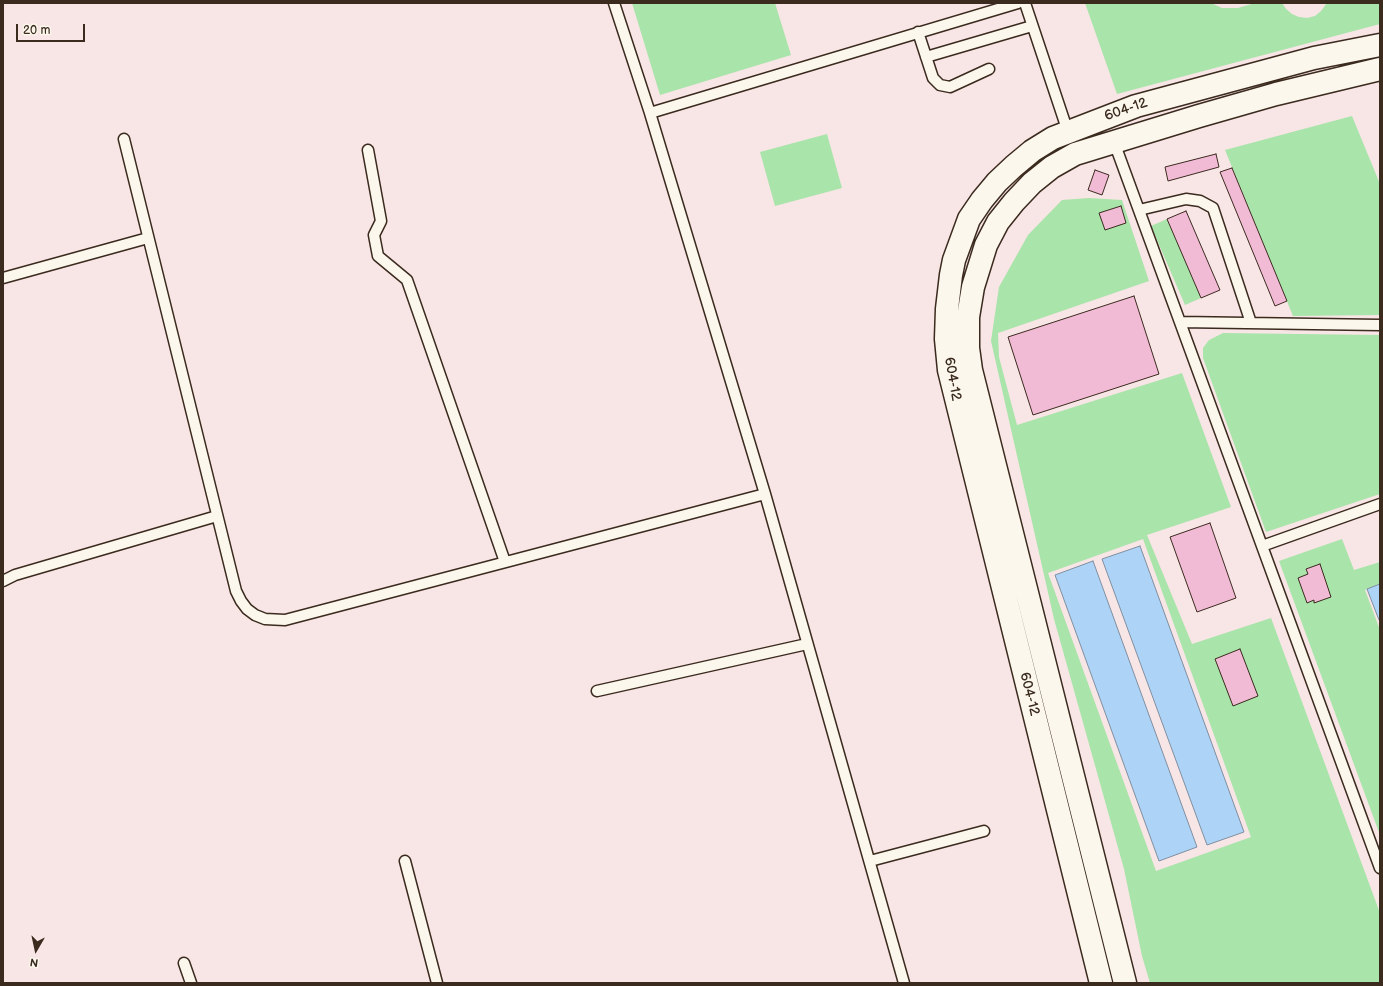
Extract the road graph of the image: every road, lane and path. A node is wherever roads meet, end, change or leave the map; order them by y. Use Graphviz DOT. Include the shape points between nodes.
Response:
graph roads {
  1 [pos="614,3"];
  2 [pos="1018,3"];
  3 [pos="1025,3"];
  4 [pos="1032,26"];
  5 [pos="918,32"];
  6 [pos="1380,46"];
  7 [pos="926,57"];
  8 [pos="989,69"];
  9 [pos="1380,69"];
  10 [pos="650,113"];
  11 [pos="1068,132"];
  12 [pos="124,139"];
  13 [pos="1114,142"];
  14 [pos="368,150"];
  15 [pos="1139,210"];
  16 [pos="148,238"];
  17 [pos="3,278"];
  18 [pos="1180,322"];
  19 [pos="1251,323"];
  20 [pos="1380,326"];
  21 [pos="765,494"];
  22 [pos="1380,504"];
  23 [pos="218,516"];
  24 [pos="1262,546"];
  25 [pos="505,562"];
  26 [pos="3,581"];
  27 [pos="807,644"];
  28 [pos="598,691"];
  29 [pos="984,831"];
  30 [pos="405,861"];
  31 [pos="870,861"];
  32 [pos="1380,868"];
  33 [pos="184,963"];
  34 [pos="191,983"];
  35 [pos="437,983"];
  36 [pos="904,983"];
  37 [pos="1101,983"];
  38 [pos="1125,983"];
  1 -- 10 [label="lane"];
  2 -- 5 [label="lane"];
  3 -- 4 [label="lane"];
  4 -- 7 [label="lane"];
  4 -- 11 [label="lane"];
  5 -- 7 [label="lane"];
  5 -- 10 [label="lane"];
  6 -- 11 [label="main road, 604-12" via="1314,58 1136,106"];
  7 -- 8 [label="lane" via="933,78 945,87"];
  9 -- 13 [label="main road, 604-12" via="1276,94"];
  10 -- 21 [label="lane"];
  11 -- 37 [label="main road, 604-12" via="1037,148 1014,166 997,182 969,220 951,275 946,339 955,398"];
  12 -- 16 [label="lane"];
  13 -- 15 [label="lane"];
  13 -- 38 [label="main road, 604-12" via="1075,154 1052,167 1018,197 998,222 986,246 972,287 968,317 968,348 975,385"];
  14 -- 25 [label="lane" via="381,221 374,235 378,256 406,280"];
  15 -- 18 [label="lane"];
  15 -- 19 [label="lane" via="1186,198 1200,201 1213,208"];
  16 -- 17 [label="lane"];
  16 -- 23 [label="lane"];
  18 -- 19 [label="lane"];
  18 -- 24 [label="lane"];
  19 -- 20 [label="lane"];
  21 -- 25 [label="lane"];
  21 -- 27 [label="lane"];
  22 -- 24 [label="lane"];
  23 -- 25 [label="lane" via="236,591 247,609 265,619 285,620"];
  23 -- 26 [label="lane" via="15,575"];
  24 -- 32 [label="lane"];
  27 -- 28 [label="lane"];
  27 -- 31 [label="lane"];
  29 -- 31 [label="lane"];
  30 -- 35 [label="lane"];
  31 -- 36 [label="lane"];
  33 -- 34 [label="lane"];
}
